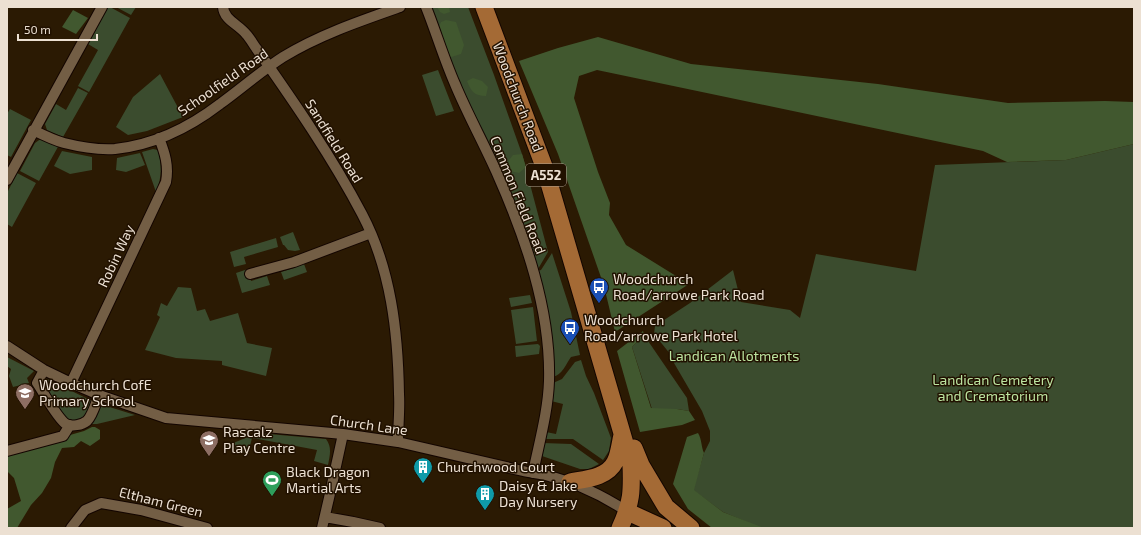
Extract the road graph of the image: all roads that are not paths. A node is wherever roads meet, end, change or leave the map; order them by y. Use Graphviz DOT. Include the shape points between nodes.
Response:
graph roads {
  1 [pos="102,7"];
  2 [pos="224,7"];
  3 [pos="400,7"];
  4 [pos="426,7"];
  5 [pos="484,7"];
  6 [pos="269,67"];
  7 [pos="34,130"];
  8 [pos="159,138"];
  9 [pos="7,180"];
  10 [pos="371,233"];
  11 [pos="250,274"];
  12 [pos="7,346"];
  13 [pos="44,370"];
  14 [pos="71,384"];
  15 [pos="607,384"];
  16 [pos="99,395"];
  17 [pos="70,425"];
  18 [pos="343,434"];
  19 [pos="622,434"];
  20 [pos="398,442"];
  21 [pos="7,451"];
  22 [pos="533,473"];
  23 [pos="570,482"];
  24 [pos="628,512"];
  25 [pos="325,517"];
  26 [pos="71,528"];
  27 [pos="203,528"];
  28 [pos="322,528"];
  29 [pos="380,528"];
  30 [pos="620,528"];
  31 [pos="663,528"];
  32 [pos="691,528"];
  1 -- 7 [label="street"];
  2 -- 6 [label="street, Sandfield Road" via="224,13 246,33"];
  3 -- 6 [label="street, Schoolfield Road" via="336,30"];
  4 -- 22 [label="street, Common Field Road" via="454,83 496,172 526,247 538,290 547,336 549,380 541,440"];
  5 -- 15 [label="main road, Woodchurch Road / A552" via="545,169"];
  6 -- 8 [label="street, Schoolfield Road" via="204,115"];
  6 -- 10 [label="street, Sandfield Road" via="319,141"];
  7 -- 8 [label="street, Schoolfield Road" via="64,143 100,149 137,145"];
  7 -- 9 [label="street"];
  8 -- 14 [label="street, Robin Way" via="168,164 166,182"];
  10 -- 11 [label="street" via="294,262"];
  10 -- 20 [label="street, Sandfield Road" via="387,283 397,336 400,396"];
  12 -- 13 [label="street, Church Lane"];
  13 -- 14 [label="street, Church Lane"];
  13 -- 17 [label="street" via="38,383 60,418"];
  14 -- 16 [label="street, Church Lane"];
  15 -- 19 [label="main road, Woodchurch Road / A552"];
  15 -- 32 [label="main road" via="640,465 666,507"];
  16 -- 17 [label="street" via="87,421 79,425"];
  16 -- 18 [label="street, Church Lane" via="166,418"];
  17 -- 21 [label="street" via="63,436"];
  18 -- 20 [label="street, Church Lane"];
  18 -- 25 [label="street"];
  19 -- 23 [label="main road" via="615,462 606,472"];
  19 -- 24 [label="main road, Woodchurch Road / A552" via="631,464 632,492"];
  20 -- 22 [label="street, Church Lane"];
  22 -- 23 [label="street, Church Lane"];
  23 -- 24 [label="street, Church Lane" via="608,499"];
  24 -- 30 [label="main road, Woodchurch Road"];
  24 -- 31 [label="main road"];
  25 -- 28 [label="street"];
  25 -- 29 [label="street"];
  26 -- 27 [label="street, Eltham Green" via="85,510 101,503 141,510"];
}
